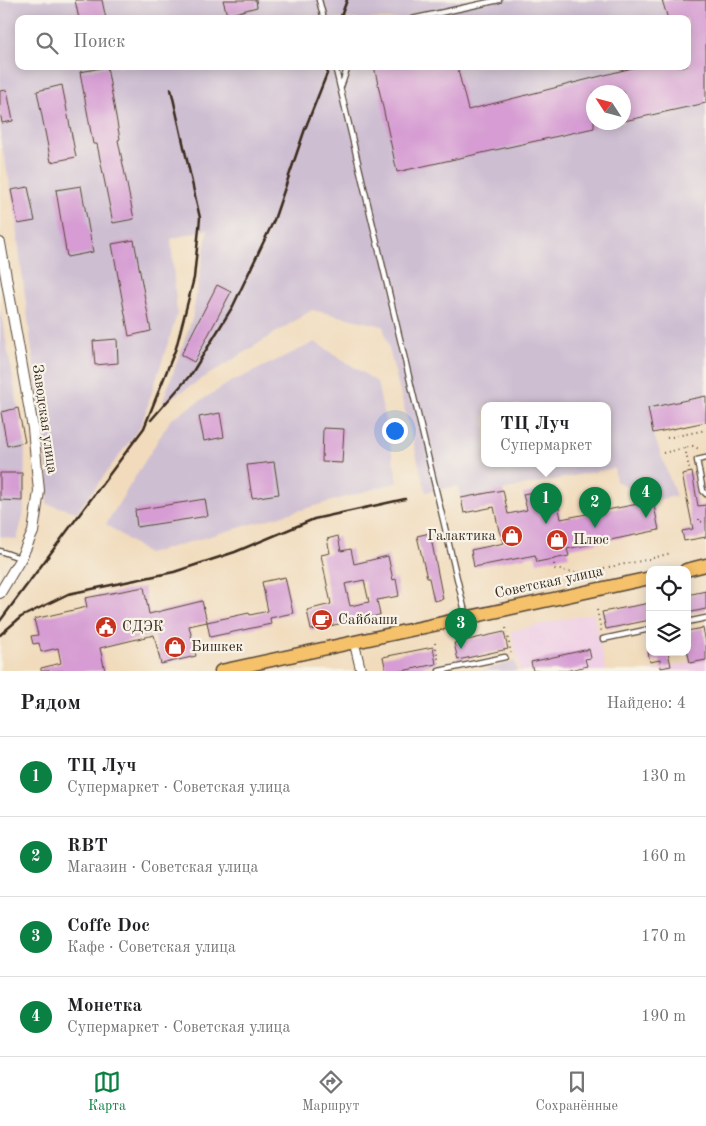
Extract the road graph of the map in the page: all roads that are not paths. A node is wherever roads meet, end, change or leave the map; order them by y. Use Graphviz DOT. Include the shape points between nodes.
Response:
graph roads {
  1 [pos="319,0"];
  2 [pos="499,0"];
  3 [pos="323,15"];
  4 [pos="430,15"];
  5 [pos="336,70"];
  6 [pos="347,70"];
  7 [pos="340,88"];
  8 [pos="0,243"];
  9 [pos="706,458"];
  10 [pos="706,494"];
  11 [pos="0,551"];
  12 [pos="21,558"];
  13 [pos="706,565"];
  14 [pos="691,569"];
  15 [pos="646,579"];
  16 [pos="0,593"];
  17 [pos="466,618"];
  18 [pos="706,618"];
  19 [pos="691,621"];
  20 [pos="646,630"];
  21 [pos="603,639"];
  22 [pos="354,642"];
  23 [pos="505,658"];
  24 [pos="221,671"];
  25 [pos="361,671"];
  26 [pos="440,671"];
  1 -- 3 [label="lane"];
  2 -- 4 [label="lane"];
  5 -- 7 [label="lane"];
  6 -- 7 [label="lane"];
  7 -- 17 [label="lane"];
  8 -- 12 [label="street, Заводская улица" via="33,428 39,491 33,532"];
  9 -- 10 [label="lane" via="697,460"];
  11 -- 12 [label="lane"];
  12 -- 16 [label="street, Заводская улица"];
  13 -- 14 [label="main road"];
  15 -- 17 [label="main road, Советская улица"];
  17 -- 22 [label="main road, Советская улица"];
  18 -- 19 [label="lane"];
  20 -- 21 [label="lane"];
  22 -- 24 [label="main road, Советская улица"];
  22 -- 25 [label="street"];
  23 -- 26 [label="lane"];
}
